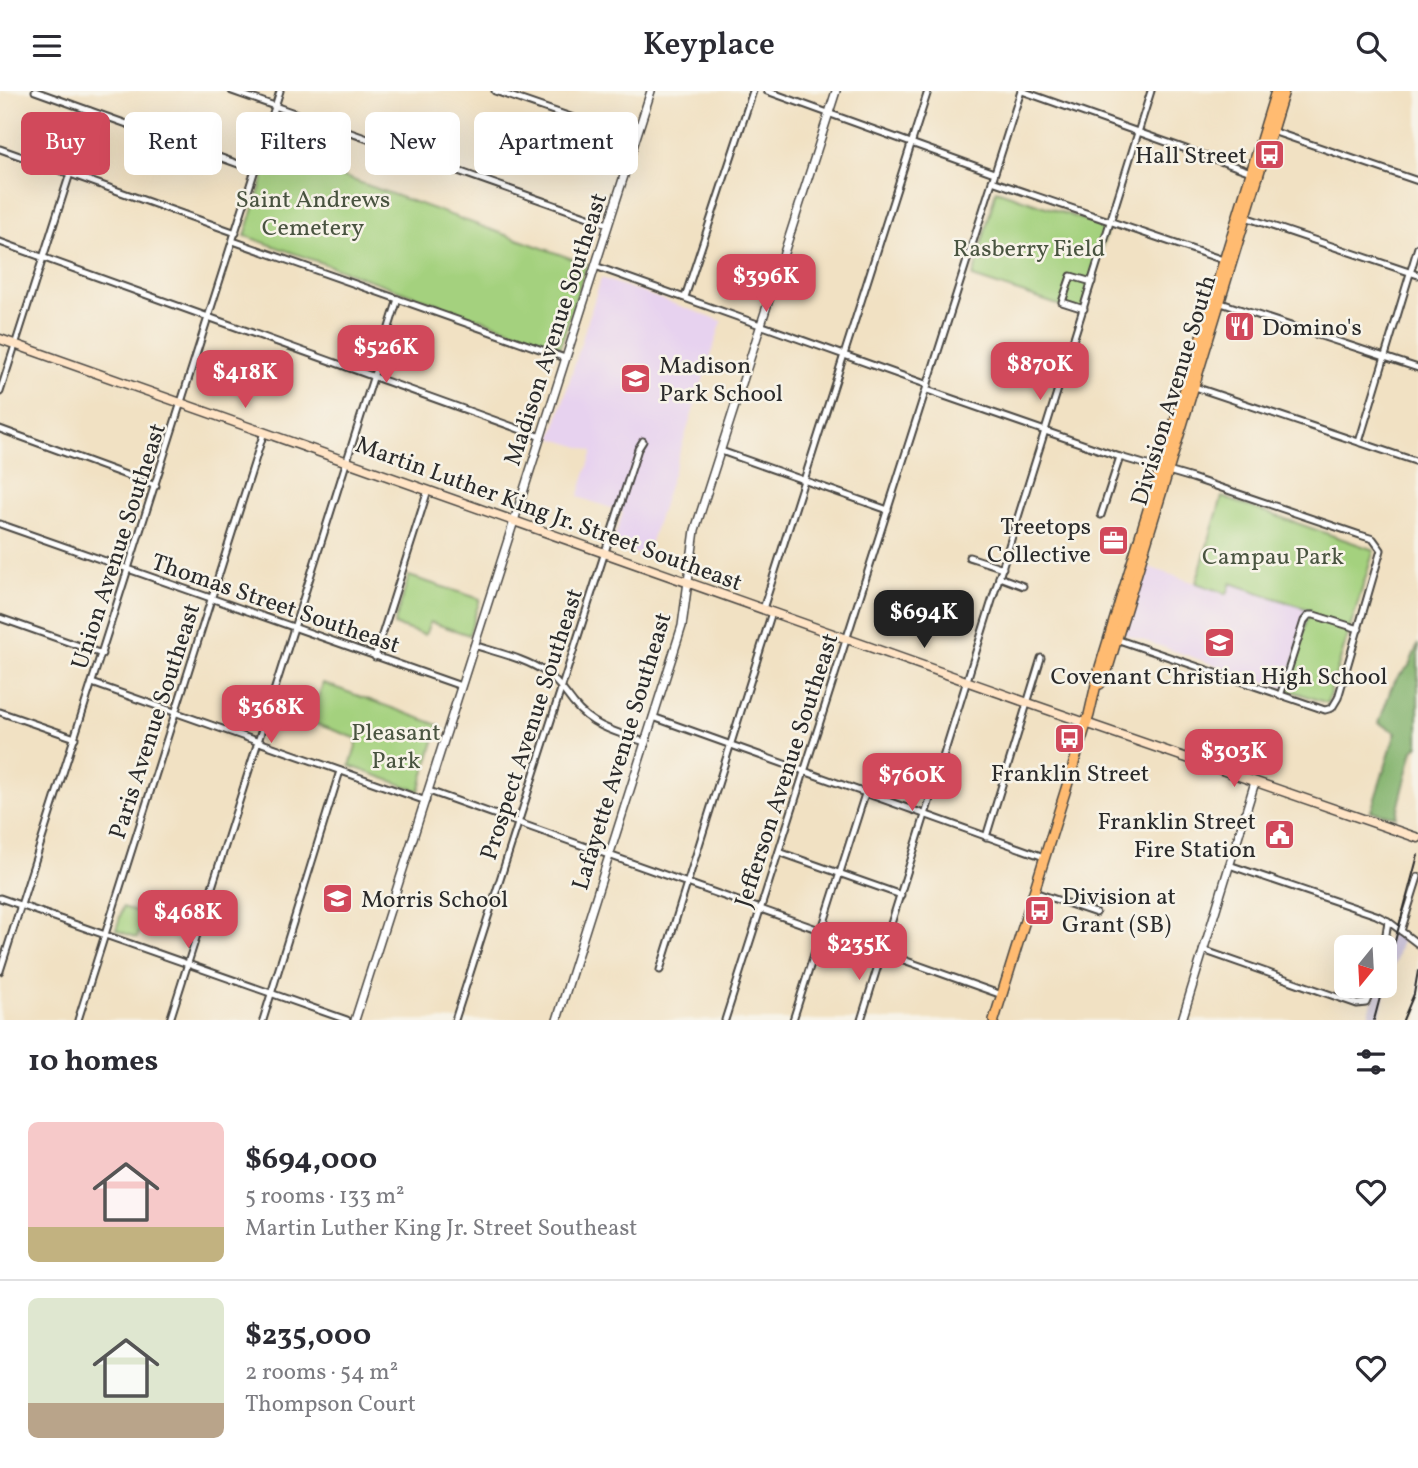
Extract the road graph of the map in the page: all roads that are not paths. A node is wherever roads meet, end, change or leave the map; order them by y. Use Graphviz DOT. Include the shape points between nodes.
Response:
graph roads {
  1 [pos="35,91"];
  2 [pos="232,91"];
  3 [pos="280,91"];
  4 [pos="495,91"];
  5 [pos="651,91"];
  6 [pos="753,91"];
  7 [pos="767,91"];
  8 [pos="836,91"];
  9 [pos="928,91"];
  10 [pos="1021,91"];
  11 [pos="1151,91"];
  12 [pos="1276,91"];
  13 [pos="1284,91"];
  14 [pos="275,106"];
  15 [pos="90,111"];
  16 [pos="273,112"];
  17 [pos="556,112"];
  18 [pos="829,113"];
  19 [pos="638,130"];
  20 [pos="1268,130"];
  21 [pos="1138,131"];
  22 [pos="911,144"];
  23 [pos="0,149"];
  24 [pos="21,156"];
  25 [pos="236,163"];
  26 [pos="1251,172"];
  27 [pos="994,173"];
  28 [pos="70,175"];
  29 [pos="73,175"];
  30 [pos="253,175"];
  31 [pos="624,175"];
  32 [pos="992,181"];
  33 [pos="1418,181"];
  34 [pos="1242,216"];
  35 [pos="1110,222"];
  36 [pos="608,224"];
  37 [pos="236,233"];
  38 [pos="233,241"];
  39 [pos="0,242"];
  40 [pos="1418,247"];
  41 [pos="44,258"];
  42 [pos="1228,261"];
  43 [pos="595,266"];
  44 [pos="1410,272"];
  45 [pos="1418,275"];
  46 [pos="1092,282"];
  47 [pos="685,297"];
  48 [pos="398,299"];
  49 [pos="1216,301"];
  50 [pos="1084,309"];
  51 [pos="209,318"];
  52 [pos="761,326"];
  53 [pos="0,339"];
  54 [pos="15,344"];
  55 [pos="844,354"];
  56 [pos="1384,357"];
  57 [pos="565,358"];
  58 [pos="1418,368"];
  59 [pos="375,378"];
  60 [pos="1191,385"];
  61 [pos="927,387"];
  62 [pos="0,393"];
  63 [pos="182,403"];
  64 [pos="0,429"];
  65 [pos="1045,430"];
  66 [pos="264,432"];
  67 [pos="541,437"];
  68 [pos="643,441"];
  69 [pos="1359,442"];
  70 [pos="721,451"];
  71 [pos="1120,457"];
  72 [pos="347,462"];
  73 [pos="1418,462"];
  74 [pos="1164,471"];
  75 [pos="804,481"];
  76 [pos="156,486"];
  77 [pos="428,490"];
  78 [pos="888,510"];
  79 [pos="1101,515"];
  80 [pos="514,519"];
  81 [pos="0,524"];
  82 [pos="604,553"];
  83 [pos="969,557"];
  84 [pos="1003,568"];
  85 [pos="129,569"];
  86 [pos="999,577"];
  87 [pos="688,582"];
  88 [pos="1023,586"];
  89 [pos="212,599"];
  90 [pos="767,611"];
  91 [pos="0,618"];
  92 [pos="295,627"];
  93 [pos="1359,629"];
  94 [pos="847,638"];
  95 [pos="1113,638"];
  96 [pos="474,645"];
  97 [pos="102,654"];
  98 [pos="375,657"];
  99 [pos="1041,658"];
  100 [pos="967,681"];
  101 [pos="92,683"];
  102 [pos="461,686"];
  103 [pos="561,686"];
  104 [pos="1280,696"];
  105 [pos="1028,703"];
  106 [pos="0,712"];
  107 [pos="175,712"];
  108 [pos="653,717"];
  109 [pos="1086,723"];
  110 [pos="75,738"];
  111 [pos="259,741"];
  112 [pos="645,741"];
  113 [pos="730,746"];
  114 [pos="340,771"];
  115 [pos="804,772"];
  116 [pos="1255,782"];
  117 [pos="429,791"];
  118 [pos="865,794"];
  119 [pos="426,801"];
  120 [pos="925,815"];
  121 [pos="518,822"];
  122 [pos="986,837"];
  123 [pos="1418,838"];
  124 [pos="779,852"];
  125 [pos="608,854"];
  126 [pos="1044,857"];
  127 [pos="1229,865"];
  128 [pos="840,874"];
  129 [pos="1418,877"];
  130 [pos="688,883"];
  131 [pos="1034,892"];
  132 [pos="901,895"];
  133 [pos="0,898"];
  134 [pos="21,905"];
  135 [pos="760,908"];
  136 [pos="1096,913"];
  137 [pos="1388,921"];
  138 [pos="822,930"];
  139 [pos="1401,931"];
  140 [pos="104,935"];
  141 [pos="1386,935"];
  142 [pos="1418,944"];
  143 [pos="1203,950"];
  144 [pos="882,952"];
  145 [pos="188,964"];
  146 [pos="660,970"];
  147 [pos="0,971"];
  148 [pos="271,993"];
  149 [pos="1002,995"];
  150 [pos="1334,996"];
  151 [pos="1340,998"];
  152 [pos="1368,998"];
  153 [pos="78,1020"];
  154 [pos="170,1020"];
  155 [pos="263,1020"];
  156 [pos="346,1020"];
  157 [pos="355,1020"];
  158 [pos="455,1020"];
  159 [pos="557,1020"];
  160 [pos="725,1020"];
  161 [pos="793,1020"];
  162 [pos="861,1020"];
  163 [pos="994,1020"];
  164 [pos="1182,1020"];
  1 -- 15 [label="street"];
  2 -- 14 [label="street"];
  3 -- 14 [label="street, Union Avenue Southeast"];
  4 -- 17 [label="street"];
  5 -- 19 [label="street, Madison Avenue Southeast"];
  6 -- 47 [label="street"];
  7 -- 18 [label="street"];
  8 -- 18 [label="street, Lafayette Avenue Southeast"];
  9 -- 22 [label="street"];
  10 -- 21 [label="street"];
  10 -- 27 [label="street, Jefferson Avenue Southeast"];
  11 -- 21 [label="street"];
  12 -- 20 [label="main road, Division Avenue South"];
  13 -- 20 [label="main road, Division Avenue South"];
  14 -- 16 [label="street, Union Avenue Southeast"];
  14 -- 36 [label="street"];
  15 -- 25 [label="street"];
  18 -- 22 [label="street"];
  18 -- 52 [label="street, Lafayette Avenue Southeast"];
  20 -- 26 [label="main road, Division Avenue South"];
  20 -- 33 [label="street"];
  20 -- 34 [label="main road, Division Avenue South"];
  21 -- 26 [label="street"];
  21 -- 35 [label="street"];
  22 -- 27 [label="street"];
  22 -- 55 [label="street"];
  23 -- 24 [label="street"];
  26 -- 34 [label="main road, Division Avenue South"];
  27 -- 32 [label="street, Jefferson Avenue Southeast"];
  28 -- 41 [label="street"];
  29 -- 37 [label="street"];
  30 -- 37 [label="street, Union Avenue Southeast"];
  31 -- 36 [label="street, Madison Avenue Southeast"];
  32 -- 35 [label="street"];
  32 -- 61 [label="street, Jefferson Avenue Southeast"];
  34 -- 42 [label="main road, Division Avenue South"];
  34 -- 44 [label="street"];
  35 -- 42 [label="street"];
  35 -- 46 [label="street"];
  36 -- 43 [label="street, Madison Avenue Southeast"];
  37 -- 38 [label="street, Union Avenue Southeast"];
  38 -- 48 [label="street"];
  38 -- 51 [label="street, Union Avenue Southeast"];
  39 -- 41 [label="street"];
  40 -- 44 [label="street"];
  41 -- 51 [label="street"];
  41 -- 54 [label="street"];
  42 -- 49 [label="main road, Division Avenue South"];
  43 -- 47 [label="street"];
  43 -- 57 [label="street, Madison Avenue Southeast"];
  44 -- 45 [label="street"];
  44 -- 56 [label="street"];
  46 -- 50 [label="street"];
  46 -- 50 [label="street" via="1071,276 1062,302"];
  47 -- 52 [label="street"];
  48 -- 57 [label="street"];
  48 -- 59 [label="street"];
  49 -- 56 [label="street"];
  49 -- 60 [label="main road, Division Avenue South"];
  50 -- 65 [label="street"];
  51 -- 59 [label="street"];
  51 -- 63 [label="street, Union Avenue Southeast"];
  52 -- 55 [label="street"];
  52 -- 70 [label="street, Lafayette Avenue Southeast"];
  53 -- 54 [label="main road, Martin Luther King Jr. Street Southeast"];
  54 -- 62 [label="street"];
  54 -- 63 [label="main road, Martin Luther King Jr. Street Southeast"];
  55 -- 61 [label="street"];
  55 -- 75 [label="street"];
  56 -- 58 [label="street"];
  56 -- 69 [label="street"];
  57 -- 67 [label="street, Madison Avenue Southeast"];
  59 -- 67 [label="street"];
  59 -- 72 [label="street"];
  60 -- 69 [label="street"];
  60 -- 74 [label="main road, Division Avenue South"];
  61 -- 65 [label="street"];
  61 -- 78 [label="street, Jefferson Avenue Southeast"];
  63 -- 66 [label="main road, Martin Luther King Jr. Street Southeast"];
  63 -- 76 [label="street, Union Avenue Southeast"];
  64 -- 76 [label="street"];
  65 -- 71 [label="street"];
  65 -- 84 [label="street"];
  66 -- 72 [label="main road, Martin Luther King Jr. Street Southeast"];
  66 -- 89 [label="street, Paris Avenue Southeast"];
  67 -- 80 [label="street, Madison Avenue Southeast"];
  68 -- 82 [label="street, Prospect Avenue Southeast"];
  69 -- 73 [label="street"];
  70 -- 75 [label="street"];
  70 -- 87 [label="street, Lafayette Avenue Southeast" via="695,530"];
  71 -- 74 [label="street"];
  71 -- 79 [label="street"];
  72 -- 77 [label="main road, Martin Luther King Jr. Street Southeast"];
  72 -- 92 [label="street"];
  74 -- 93 [label="street" via="1373,540 1381,554"];
  74 -- 95 [label="main road, Division Avenue South"];
  75 -- 78 [label="street"];
  75 -- 90 [label="street"];
  76 -- 85 [label="street, Union Avenue Southeast"];
  77 -- 80 [label="main road, Martin Luther King Jr. Street Southeast"];
  77 -- 98 [label="street"];
  78 -- 94 [label="street, Jefferson Avenue Southeast"];
  80 -- 82 [label="main road, Martin Luther King Jr. Street Southeast"];
  80 -- 96 [label="street, Madison Avenue Southeast"];
  81 -- 85 [label="street, Thomas Street Southeast"];
  82 -- 87 [label="main road, Martin Luther King Jr. Street Southeast"];
  82 -- 103 [label="street, Prospect Avenue Southeast"];
  83 -- 84 [label="street"];
  84 -- 86 [label="street"];
  85 -- 89 [label="street, Thomas Street Southeast"];
  85 -- 97 [label="street, Union Avenue Southeast"];
  86 -- 88 [label="street"];
  86 -- 100 [label="street"];
  87 -- 90 [label="main road, Martin Luther King Jr. Street Southeast"];
  87 -- 108 [label="street, Lafayette Avenue Southeast" via="682,626"];
  89 -- 92 [label="street, Thomas Street Southeast"];
  89 -- 107 [label="street, Paris Avenue Southeast"];
  90 -- 94 [label="main road, Martin Luther King Jr. Street Southeast"];
  90 -- 113 [label="street"];
  91 -- 97 [label="street"];
  92 -- 98 [label="street, Thomas Street Southeast"];
  92 -- 111 [label="street"];
  93 -- 104 [label="street" via="1332,708 1319,709"];
  93 -- 104 [label="street" via="1309,615"];
  94 -- 100 [label="main road, Martin Luther King Jr. Street Southeast"];
  94 -- 115 [label="street, Jefferson Avenue Southeast"];
  95 -- 104 [label="street"];
  95 -- 109 [label="main road, Division Avenue South"];
  96 -- 102 [label="street, Madison Avenue Southeast"];
  96 -- 103 [label="street" via="534,665"];
  97 -- 101 [label="street, Union Avenue Southeast"];
  98 -- 102 [label="street, Thomas Street Southeast"];
  99 -- 105 [label="street"];
  100 -- 105 [label="main road, Martin Luther King Jr. Street Southeast"];
  100 -- 120 [label="street"];
  101 -- 107 [label="street"];
  101 -- 110 [label="street, Union Avenue Southeast"];
  102 -- 117 [label="street, Madison Avenue Southeast"];
  103 -- 112 [label="street" via="591,720"];
  103 -- 121 [label="street, Prospect Avenue Southeast"];
  105 -- 109 [label="main road, Martin Luther King Jr. Street Southeast"];
  105 -- 122 [label="street"];
  106 -- 110 [label="street"];
  107 -- 111 [label="street"];
  107 -- 140 [label="street, Paris Avenue Southeast"];
  108 -- 112 [label="street, Lafayette Avenue Southeast"];
  108 -- 113 [label="street"];
  109 -- 116 [label="main road, Martin Luther King Jr. Street Southeast"];
  109 -- 126 [label="main road, Division Avenue South"];
  110 -- 134 [label="street, Union Avenue Southeast"];
  111 -- 114 [label="street"];
  111 -- 145 [label="street"];
  112 -- 125 [label="street, Lafayette Avenue Southeast"];
  113 -- 115 [label="street"];
  113 -- 130 [label="street"];
  114 -- 119 [label="street"];
  114 -- 148 [label="street"];
  115 -- 118 [label="street"];
  115 -- 124 [label="street, Jefferson Avenue Southeast"];
  116 -- 123 [label="main road, Martin Luther King Jr. Street Southeast"];
  116 -- 127 [label="street"];
  117 -- 119 [label="street, Madison Avenue Southeast"];
  117 -- 121 [label="street"];
  118 -- 120 [label="street"];
  118 -- 128 [label="street"];
  119 -- 157 [label="street, Madison Avenue Southeast"];
  120 -- 122 [label="street"];
  120 -- 132 [label="street"];
  121 -- 125 [label="street"];
  121 -- 158 [label="street, Prospect Avenue Southeast"];
  122 -- 126 [label="street"];
  124 -- 128 [label="street"];
  124 -- 135 [label="street, Jefferson Avenue Southeast"];
  125 -- 130 [label="street"];
  125 -- 159 [label="street, Lafayette Avenue Southeast"];
  126 -- 131 [label="main road, Division Avenue South"];
  127 -- 137 [label="street"];
  127 -- 143 [label="street"];
  128 -- 132 [label="street"];
  128 -- 138 [label="street"];
  129 -- 139 [label="street"];
  130 -- 135 [label="street"];
  130 -- 146 [label="street"];
  131 -- 136 [label="street"];
  131 -- 149 [label="main road, Division Avenue South"];
  132 -- 144 [label="street"];
  133 -- 134 [label="street"];
  134 -- 140 [label="street"];
  134 -- 147 [label="street, Union Avenue Southeast"];
  135 -- 138 [label="street"];
  135 -- 160 [label="street, Jefferson Avenue Southeast"];
  137 -- 139 [label="street"];
  137 -- 141 [label="street"];
  138 -- 144 [label="street"];
  138 -- 161 [label="street"];
  139 -- 142 [label="street"];
  140 -- 145 [label="street"];
  140 -- 153 [label="street, Paris Avenue Southeast"];
  143 -- 150 [label="street"];
  143 -- 164 [label="street"];
  144 -- 149 [label="street"];
  144 -- 162 [label="street"];
  145 -- 148 [label="street"];
  145 -- 154 [label="street"];
  148 -- 155 [label="street"];
  148 -- 156 [label="street"];
  149 -- 163 [label="main road, Division Avenue South"];
  151 -- 152 [label="street" via="1357,1004"];
}
